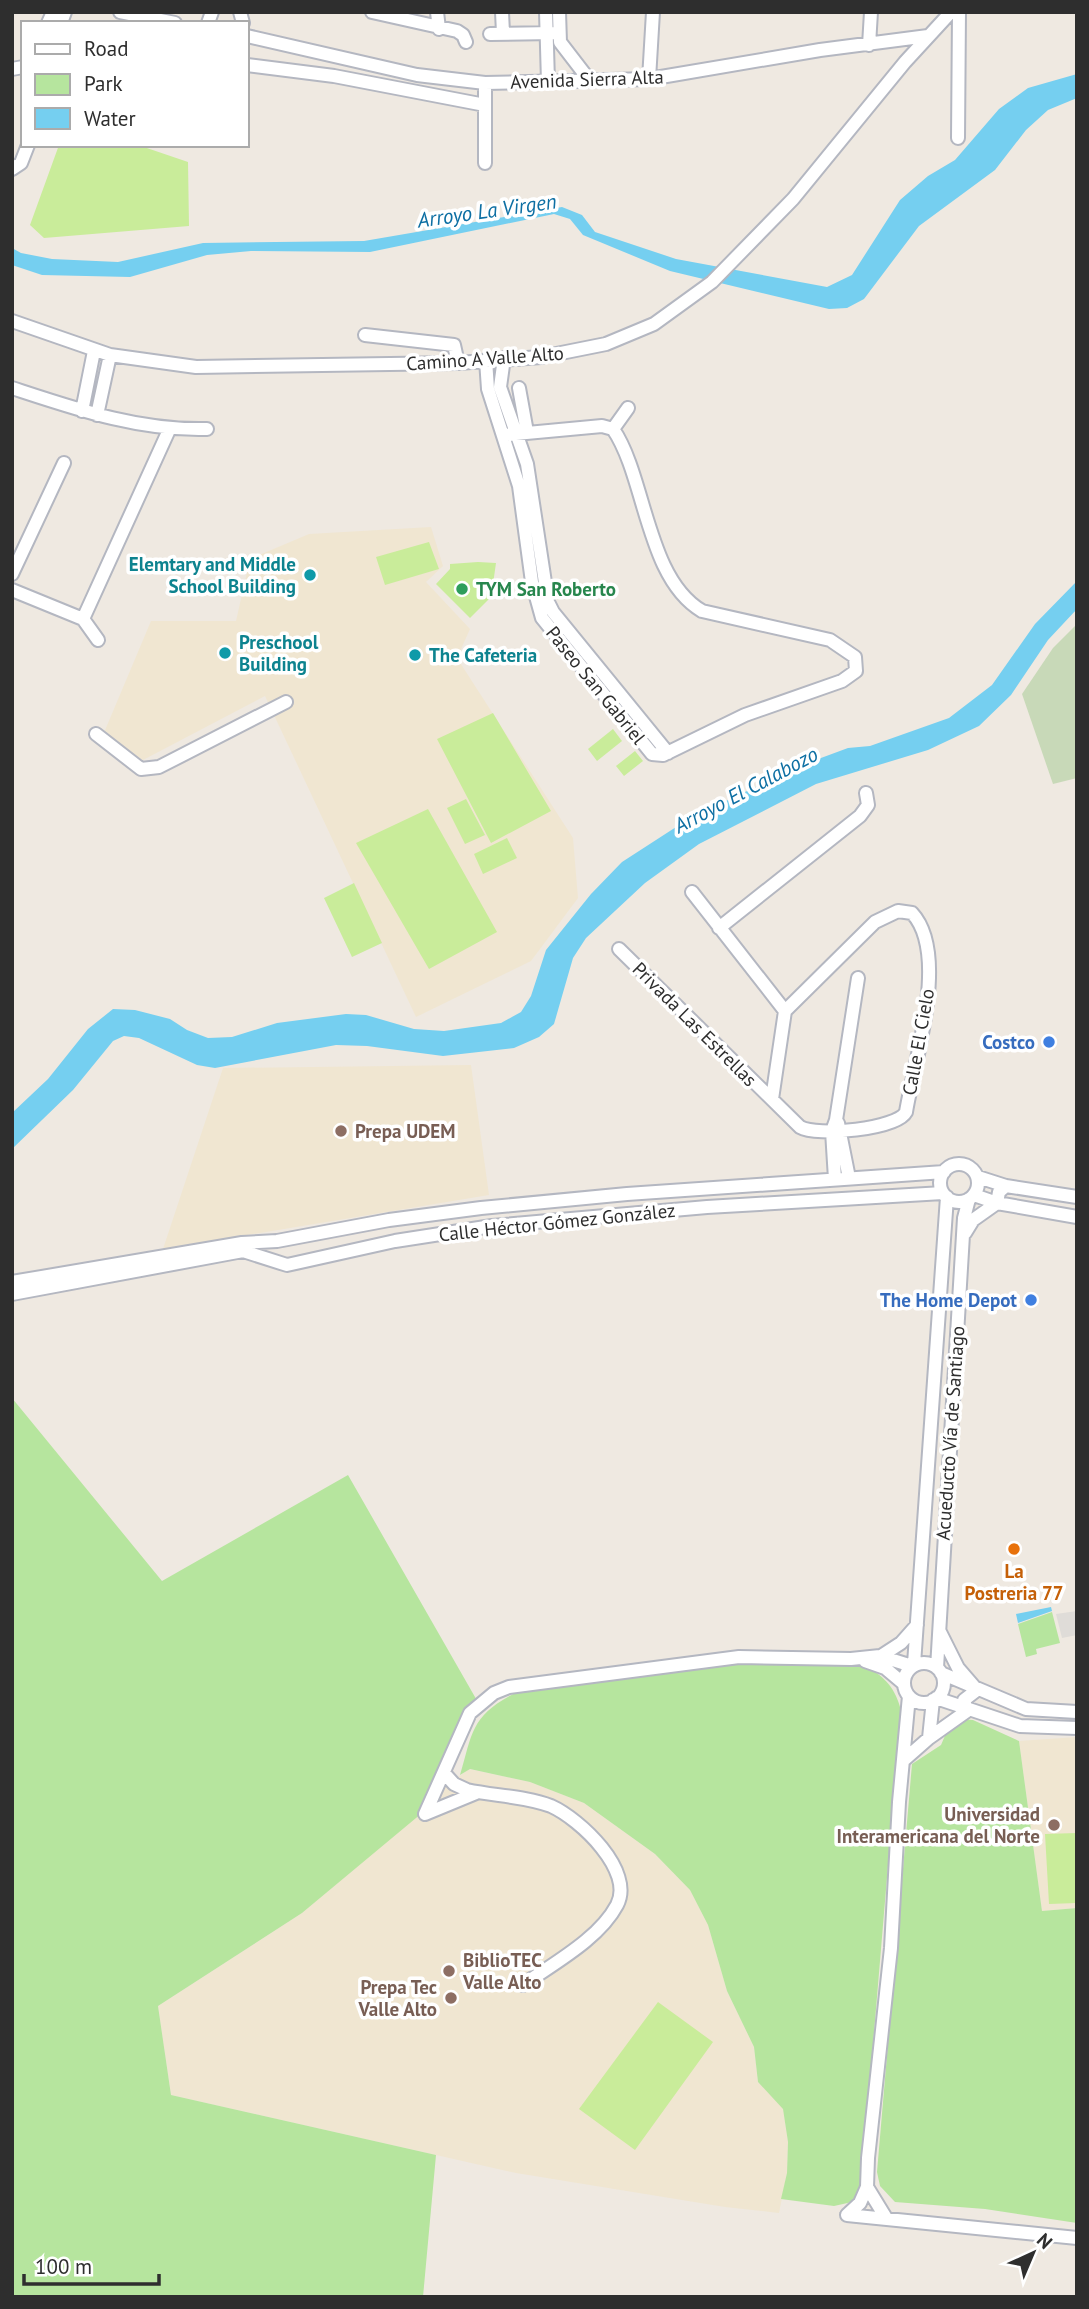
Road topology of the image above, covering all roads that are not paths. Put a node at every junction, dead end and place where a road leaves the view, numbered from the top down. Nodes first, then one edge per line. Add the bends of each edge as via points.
1 (120, 12) edge
2 (372, 12) edge
3 (437, 12) edge
4 (502, 12) edge
5 (546, 12) edge
6 (559, 12) edge
7 (653, 12) edge
8 (871, 12) edge
9 (951, 12) edge
10 (959, 12) edge
11 (165, 21) edge
12 (439, 29) junction
13 (552, 33) junction
14 (248, 36) edge
15 (928, 36) junction
16 (464, 38) dead end
17 (869, 45) junction
18 (248, 65) edge
19 (649, 79) junction
20 (590, 80) junction
21 (548, 82) junction
22 (485, 83) junction
23 (485, 105) junction
24 (958, 138) dead end
25 (27, 147) edge
26 (485, 163) dead end
27 (12, 169) edge
28 (12, 321) edge
29 (365, 335) dead end
30 (94, 351) junction
31 (110, 355) junction
32 (504, 358) junction
33 (486, 360) junction
34 (458, 363) junction
35 (12, 387) edge
36 (494, 388) junction
37 (519, 388) dead end
38 (628, 408) dead end
39 (82, 411) junction
40 (97, 415) junction
41 (207, 429) dead end
42 (613, 429) junction
43 (169, 430) junction
44 (516, 433) junction
45 (64, 463) dead end
46 (12, 574) edge
47 (12, 590) edge
48 (83, 619) junction
49 (98, 640) dead end
50 (286, 702) dead end
51 (96, 734) dead end
52 (866, 793) dead end
53 (692, 892) dead end
54 (719, 928) junction
55 (619, 949) dead end
56 (858, 978) dead end
57 (785, 1011) junction
58 (772, 1099) junction
59 (837, 1127) junction
60 (840, 1150) junction
61 (944, 1172) junction
62 (978, 1177) junction
63 (849, 1178) junction
64 (835, 1179) junction
65 (1006, 1186) junction
66 (705, 1190) junction
67 (945, 1195) junction
68 (972, 1197) junction
69 (1077, 1197) edge
70 (998, 1203) junction
71 (708, 1207) junction
72 (1077, 1217) edge
73 (963, 1237) junction
74 (277, 1241) junction
75 (243, 1247) junction
76 (297, 1262) junction
77 (12, 1282) edge
78 (12, 1294) edge
79 (918, 1624) junction
80 (938, 1625) junction
81 (880, 1656) junction
82 (851, 1659) junction
83 (913, 1665) junction
84 (939, 1670) junction
85 (907, 1690) junction
86 (977, 1690) junction
87 (935, 1699) junction
88 (967, 1711) junction
89 (1077, 1712) edge
90 (1077, 1728) edge
91 (929, 1738) junction
92 (904, 1760) junction
93 (444, 1773) junction
94 (478, 1792) junction
95 (523, 1985) dead end
96 (867, 2187) junction
97 (886, 2218) junction
98 (1077, 2238) edge

1 - 11 street
2 - 12 street
3 - 12 street
4 - 13 street via 496,34
5 - 13 street
6 - 13 street
7 - 19 street
8 - 17 street
9 - 15 street, Camino A Valle Alto
10 - 24 street
12 - 16 street
13 - 20 street
13 - 21 street
14 - 22 street, Avenida Sierra Alta via 417,75
15 - 17 street, Avenida Sierra Alta
15 - 32 street, Camino A Valle Alto via 812,178 712,282 654,324 629,336 559,355
17 - 19 street, Avenida Sierra Alta
18 - 23 street via 334,76
19 - 20 street, Avenida Sierra Alta
20 - 21 street, Avenida Sierra Alta
21 - 22 street, Avenida Sierra Alta
22 - 23 street
23 - 26 street
25 - 27 street via 21,163
28 - 30 street, Camino A Valle Alto
29 - 34 street via 454,345
30 - 31 street, Camino A Valle Alto
30 - 39 street
31 - 34 street, Camino A Valle Alto via 196,367
31 - 40 street
32 - 33 street, Camino A Valle Alto
32 - 36 street, Paseo San Gabriel
33 - 34 street, Camino A Valle Alto
33 - 36 street, Paseo San Gabriel
35 - 39 street
36 - 44 street, Paseo San Gabriel
37 - 44 street
38 - 42 street
39 - 40 street
40 - 43 street
41 - 43 street
42 - 44 street
42 - 44 street, Paseo San Gabriel via 678,591 702,611 830,640 848,650 857,663 850,678 745,715 668,753 547,615 529,520 527,464
43 - 48 street
45 - 46 street
47 - 48 street
48 - 49 street
50 - 51 street via 149,769 141,769
52 - 54 street via 868,805 860,816
53 - 54 street
54 - 57 street
55 - 58 street, Privada Las Estrellas
56 - 59 street
57 - 58 street
57 - 59 street, Calle El Cielo via 875,922 906,910 923,925 927,1004 906,1112 890,1124
58 - 59 street, Calle El Cielo via 805,1130
59 - 60 street
60 - 63 street
60 - 64 street
61 - 62 street via 964,1164
61 - 63 street, Calle Héctor Gómez González
61 - 67 street
62 - 65 street
62 - 68 street
63 - 64 street, Calle Héctor Gómez González
64 - 66 street, Calle Héctor Gómez González
65 - 69 street
65 - 70 street via 999,1192
66 - 71 street
66 - 74 street, Calle Héctor Gómez González via 481,1208
67 - 68 street via 957,1202
67 - 71 street, Calle Héctor Gómez González
67 - 79 street, Acueducto Vía de Santiago
68 - 70 street
68 - 73 street, Acueducto Vía de Santiago
70 - 72 street
70 - 73 street via 974,1220
71 - 76 street, Calle Héctor Gómez González via 492,1226
73 - 80 street, Acueducto Vía de Santiago
74 - 75 street, Calle Héctor Gómez González
74 - 76 street via 281,1258
75 - 76 street, Calle Héctor Gómez González via 282,1265
75 - 77 street, Calle Héctor Gómez González
75 - 78 street, Calle Héctor Gómez González
79 - 81 street via 901,1643
79 - 83 street, Acueducto Vía de Santiago
80 - 84 street, Acueducto Vía de Santiago
80 - 86 street via 958,1668
81 - 82 street
81 - 83 street
82 - 85 street via 885,1668
82 - 93 street via 728,1658 509,1686 470,1713
83 - 84 street via 925,1663
83 - 85 street
84 - 86 street
84 - 87 street via 944,1684
85 - 87 street via 920,1702
85 - 92 street
86 - 88 street via 964,1700
86 - 89 street via 1026,1709
87 - 88 street
87 - 91 street
88 - 90 street via 1030,1727
88 - 91 street
91 - 92 street
92 - 96 street
93 - 94 street via 454,1784
93 - 94 street via 425,1814
94 - 95 street via 552,1807 571,1818 600,1846 618,1874 621,1894 603,1924
96 - 97 street
96 - 97 street via 848,2215
97 - 98 street

